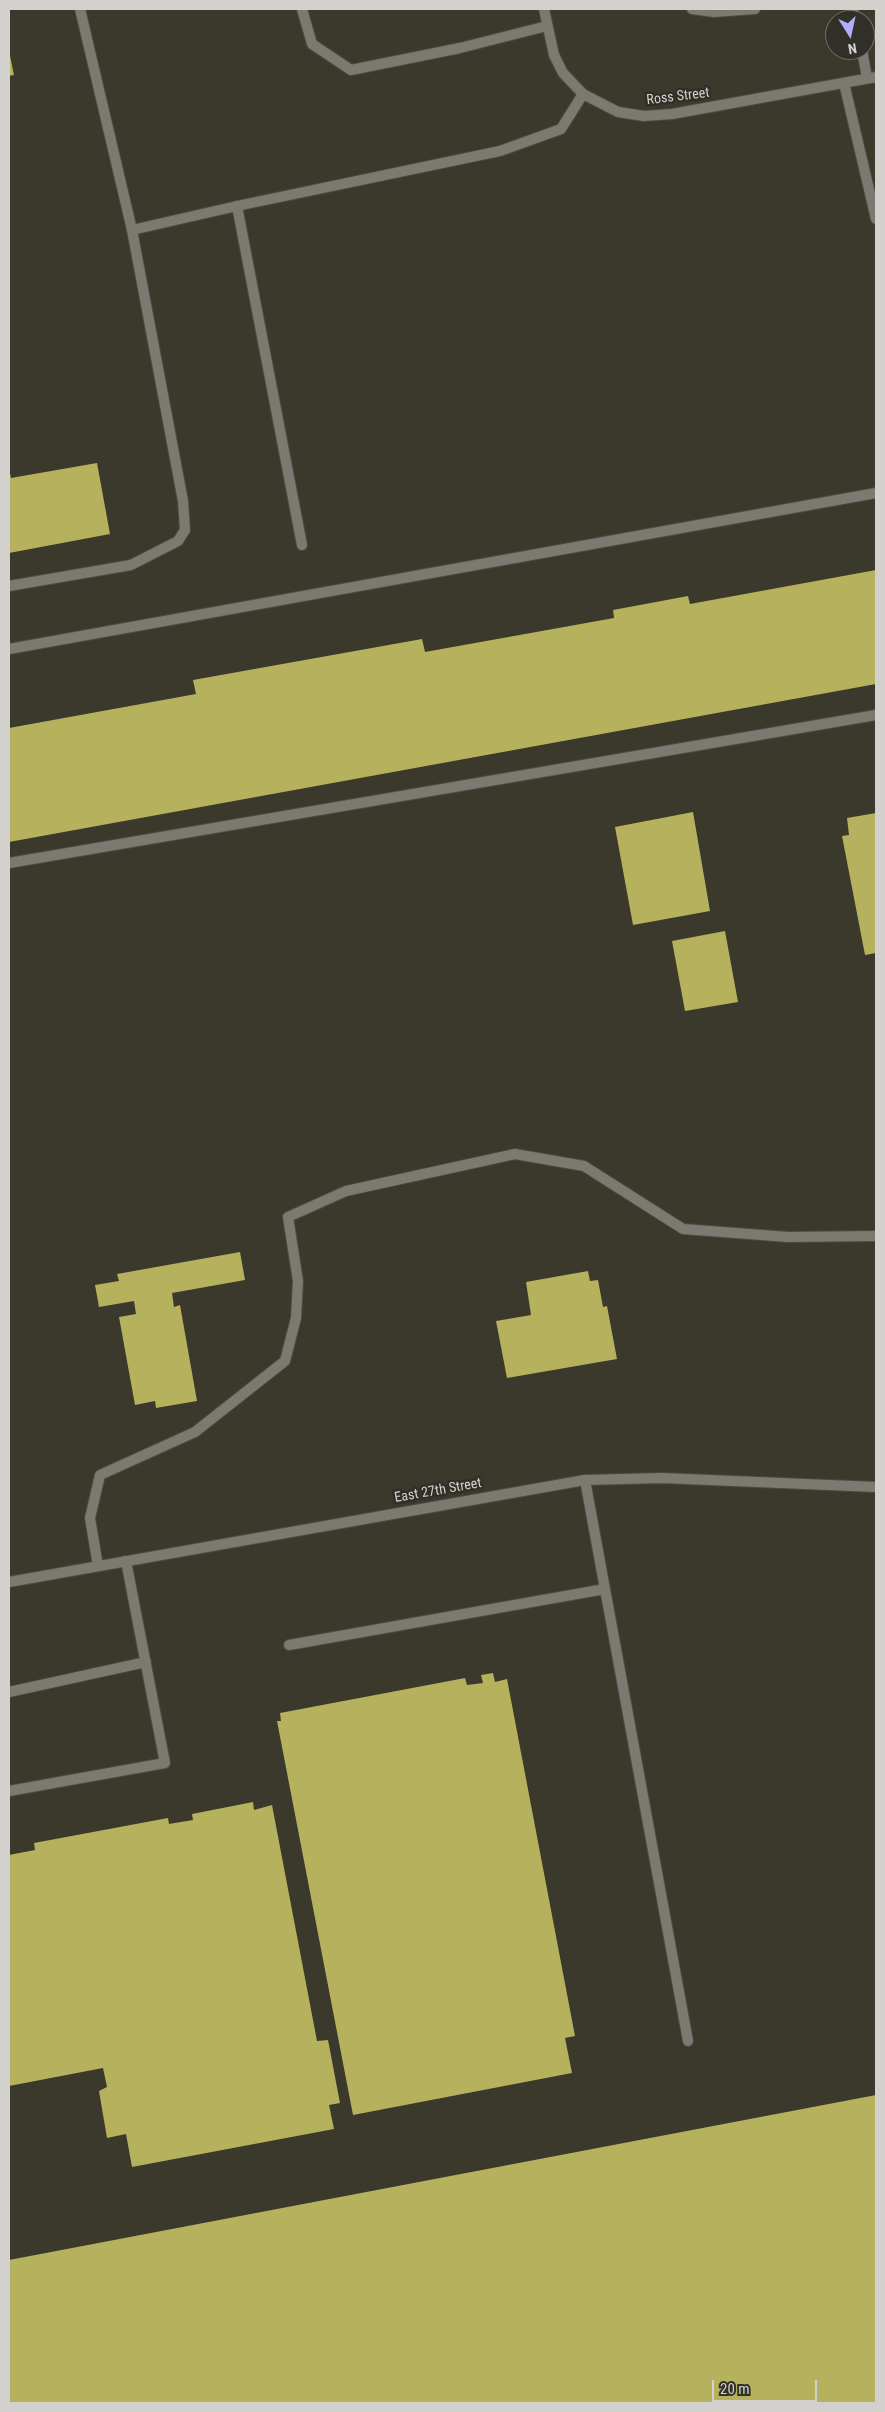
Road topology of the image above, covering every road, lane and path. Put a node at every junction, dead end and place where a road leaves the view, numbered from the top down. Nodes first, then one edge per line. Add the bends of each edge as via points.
1 (80, 9) edge
2 (302, 9) edge
3 (544, 9) edge
4 (692, 9) edge
5 (755, 9) edge
6 (547, 26) junction
7 (866, 60) edge
8 (872, 77) edge
9 (844, 83) junction
10 (583, 94) junction
11 (237, 206) junction
12 (876, 220) edge
13 (132, 230) junction
14 (876, 493) edge
15 (302, 545) dead end
16 (9, 586) edge
17 (9, 649) edge
18 (876, 715) edge
19 (9, 863) edge
20 (876, 1236) edge
21 (585, 1480) junction
22 (876, 1487) edge
23 (126, 1561) junction
24 (98, 1566) junction
25 (9, 1582) edge
26 (605, 1589) junction
27 (289, 1645) dead end
28 (146, 1662) junction
29 (9, 1692) edge
30 (9, 1791) edge
31 (688, 2041) dead end

1 - 13 street
2 - 6 street via 312,44 351,70
3 - 6 street, Ross Street
4 - 5 street via 714,12
6 - 10 street, Ross Street via 558,64
7 - 8 street
8 - 9 street, Ross Street
9 - 10 street, Ross Street via 659,116 618,112
9 - 12 street
10 - 11 street via 561,129 500,151
11 - 13 street
11 - 15 street
13 - 16 street via 183,501 185,530 178,540 131,565
14 - 17 street
18 - 19 street
20 - 24 street via 788,1237 683,1229 584,1166 515,1154 346,1191 288,1217 298,1281 296,1318 285,1361 195,1432 100,1475 90,1518
21 - 22 street, East 27th Street via 662,1478
21 - 23 street, East 27th Street
21 - 26 street
23 - 24 street, East 27th Street
23 - 28 street
24 - 25 street, East 27th Street
26 - 27 street
26 - 31 street
28 - 29 street
28 - 30 street via 165,1763

